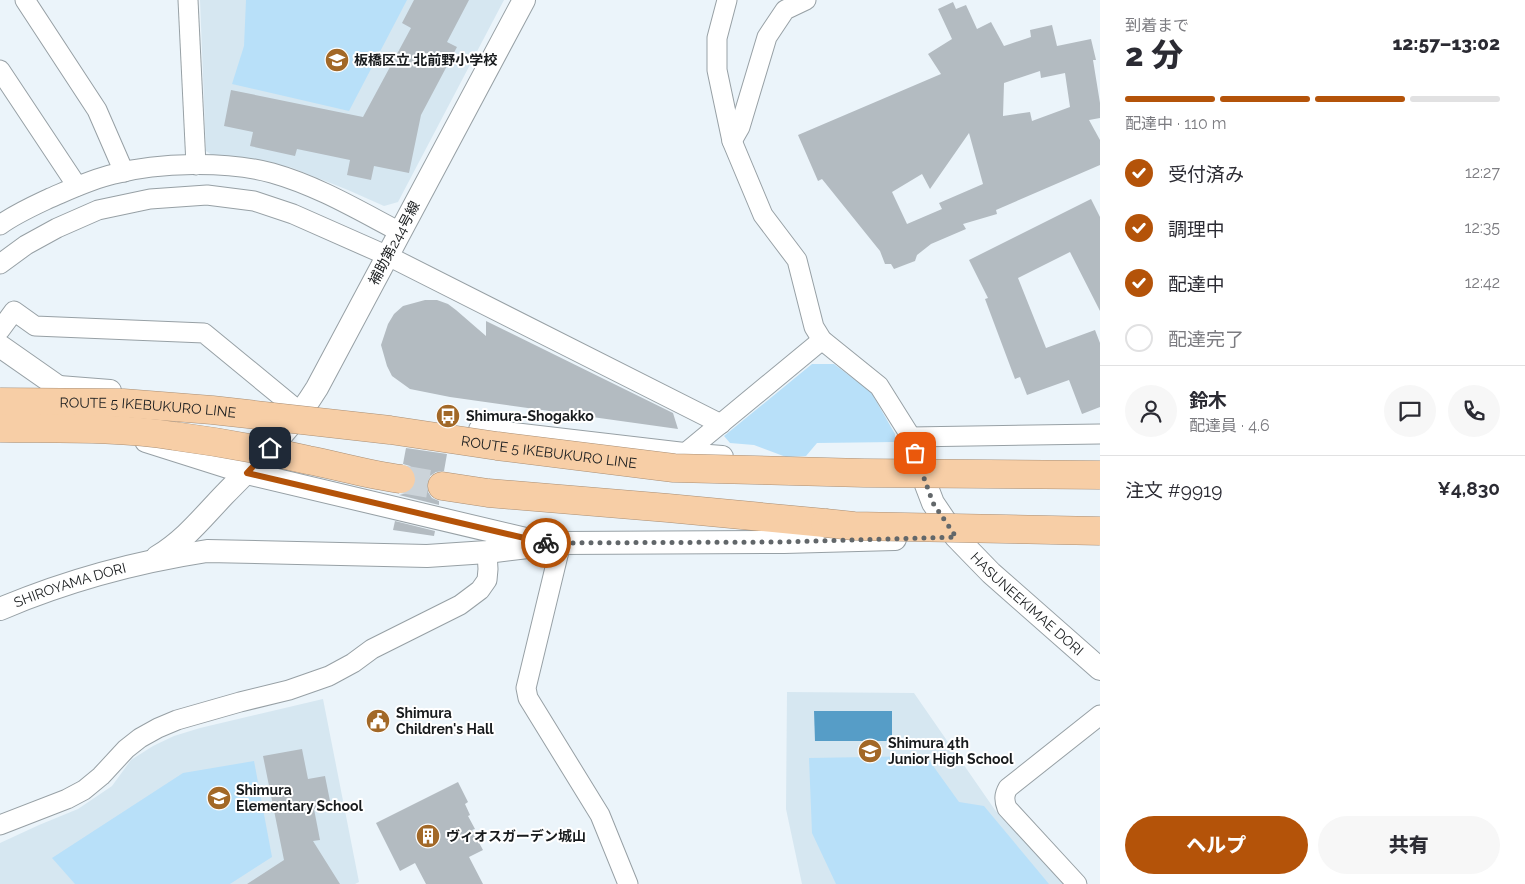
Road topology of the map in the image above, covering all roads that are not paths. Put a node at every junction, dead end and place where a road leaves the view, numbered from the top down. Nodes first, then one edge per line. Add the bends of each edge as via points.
1 (24, 0) edge
2 (188, 0) edge
3 (524, 0) edge
4 (727, 0) edge
5 (806, 0) edge
6 (0, 70) edge
7 (732, 141) junction
8 (196, 165) junction
9 (124, 172) junction
10 (77, 186) junction
11 (0, 226) edge
12 (400, 232) junction
13 (388, 256) junction
14 (0, 264) edge
15 (0, 330) edge
16 (822, 340) junction
17 (0, 346) edge
18 (59, 387) junction
19 (0, 402) edge
20 (299, 408) junction
21 (721, 424) junction
22 (0, 428) edge
23 (123, 433) junction
24 (1100, 434) edge
25 (910, 437) junction
26 (0, 438) edge
27 (684, 454) junction
28 (727, 469) junction
29 (920, 469) junction
30 (247, 473) junction
31 (1100, 474) edge
32 (401, 479) tunnel mouth
33 (442, 486) tunnel mouth
34 (1100, 493) edge
35 (1100, 516) edge
36 (854, 526) junction
37 (1100, 531) edge
38 (956, 537) junction
39 (1100, 542) edge
40 (555, 544) junction
41 (487, 552) junction
42 (140, 564) junction
43 (0, 609) edge
44 (1100, 669) edge
45 (1100, 716) edge
46 (0, 825) edge
47 (628, 884) edge
48 (1077, 884) edge

1 - 9 street via 97,110
2 - 8 street
3 - 12 street, 補助第244号線
4 - 7 street via 717,38 717,70
5 - 7 street via 785,10 767,37 740,127
6 - 10 street
7 - 16 street via 763,215 797,260 814,327
8 - 9 street
8 - 12 street via 242,167 298,181
9 - 10 street
10 - 11 street
12 - 13 street, 補助第244号線
13 - 14 street via 293,214 254,201 207,195 150,199 98,210 26,244
13 - 20 street, 補助第244号線
13 - 21 street
15 - 20 street via 14,311 35,326 204,333
16 - 21 street
16 - 25 street via 879,386
17 - 18 street
18 - 20 street
18 - 23 street
19 - 28 highway, ROUTE 5 IKEBUKURO LINE, bridge via 123,403 212,410 674,468
20 - 27 street
20 - 30 street, 補助第244号線
21 - 27 street
22 - 32 highway, ROUTE 5 IKEBUKURO LINE, bridge via 118,430 172,435
23 - 26 street
23 - 30 street
24 - 25 street
25 - 29 street
27 - 29 street
28 - 31 highway, ROUTE 5 IKEBUKURO LINE, bridge
28 - 34 highway, bridge via 813,483 895,490
29 - 31 street
29 - 38 street, HASUNEEKIMAE DORI via 933,503
30 - 40 street
30 - 42 street, 補助第244号線 via 180,542
33 - 36 highway, bridge via 488,493
35 - 36 highway, bridge via 984,517
36 - 37 highway, bridge
38 - 39 street
38 - 40 street
38 - 44 street, HASUNEEKIMAE DORI via 991,573
40 - 41 street
40 - 47 street via 526,688 528,698 600,815
41 - 42 street via 427,556 207,551
41 - 46 street via 487,580 480,590 460,605 372,649 329,676 158,728 126,749 84,790
42 - 43 street, SHIROYAMA DORI via 88,578
45 - 48 street via 1008,788 1004,801

